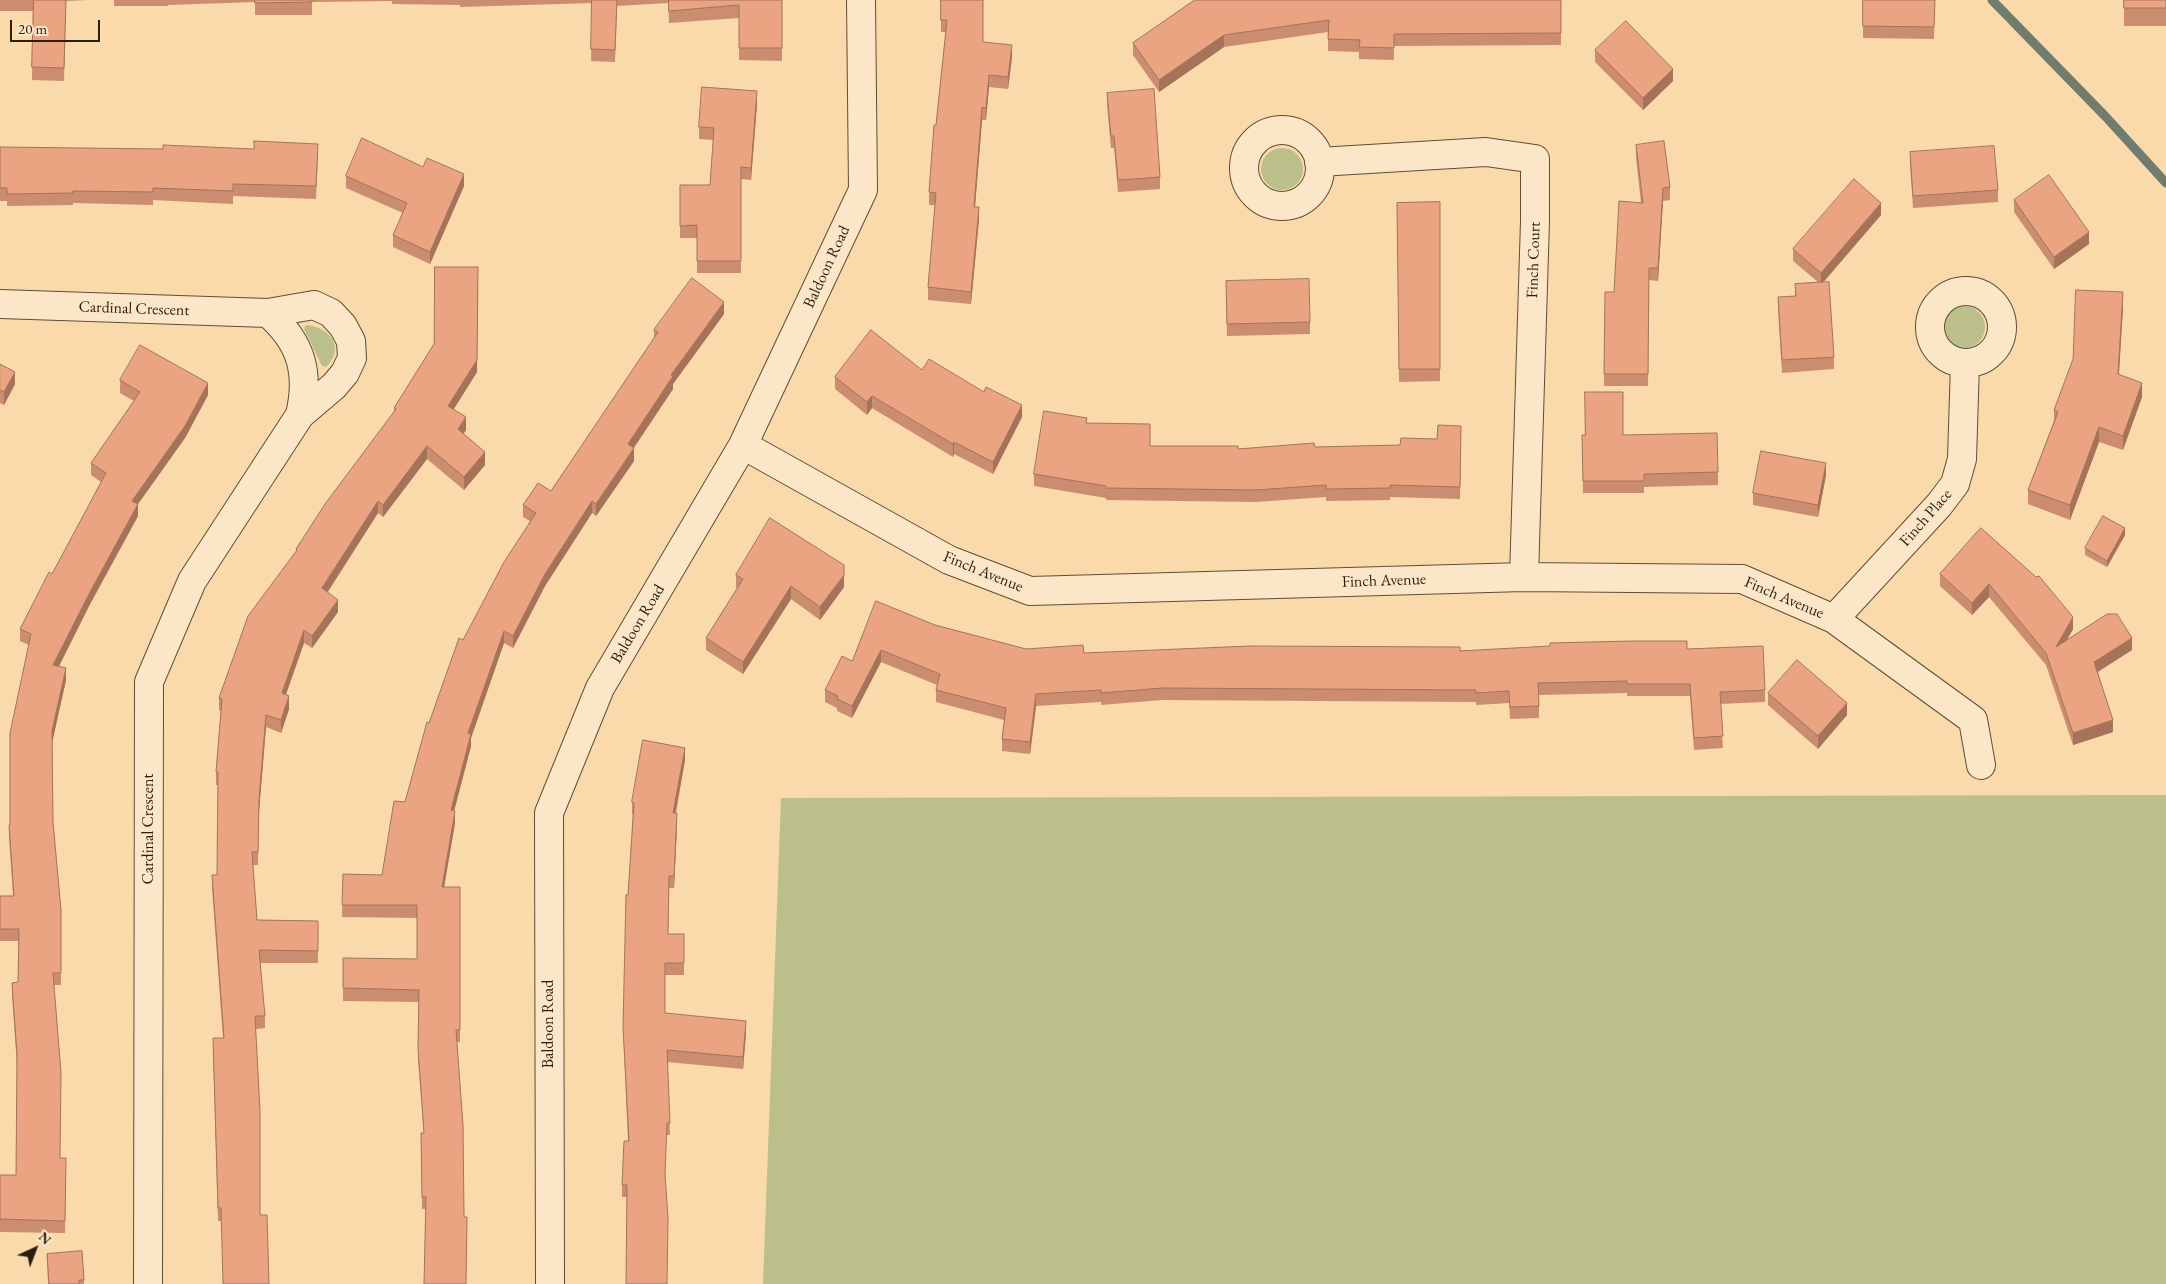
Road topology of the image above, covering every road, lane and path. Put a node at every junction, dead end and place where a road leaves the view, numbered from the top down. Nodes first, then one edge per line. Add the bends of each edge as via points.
1 (861, 0) edge
2 (1319, 162) dead end
3 (0, 304) edge
4 (268, 314) junction
5 (1965, 363) dead end
6 (300, 414) junction
7 (743, 446) junction
8 (1524, 576) junction
9 (1834, 619) junction
10 (1981, 765) dead end
11 (148, 1284) edge
12 (550, 1284) edge

1 - 7 street, Baldoon Road via 863,190
2 - 8 street, Finch Court via 1486,152 1534,159
3 - 4 street, Cardinal Crescent
4 - 6 street, Cardinal Crescent via 290,336 298,354 305,377
4 - 6 street, Cardinal Crescent via 314,305 330,313 343,326 351,341 352,358 345,373
5 - 9 street, Finch Place via 1962,459 1955,484
6 - 11 street, Cardinal Crescent via 192,581 149,682
7 - 8 street, Finch Avenue via 949,560 1030,591
7 - 12 street, Baldoon Road via 600,688 549,813
8 - 9 street, Finch Avenue via 1742,578
9 - 10 street, Finch Avenue via 1973,720

